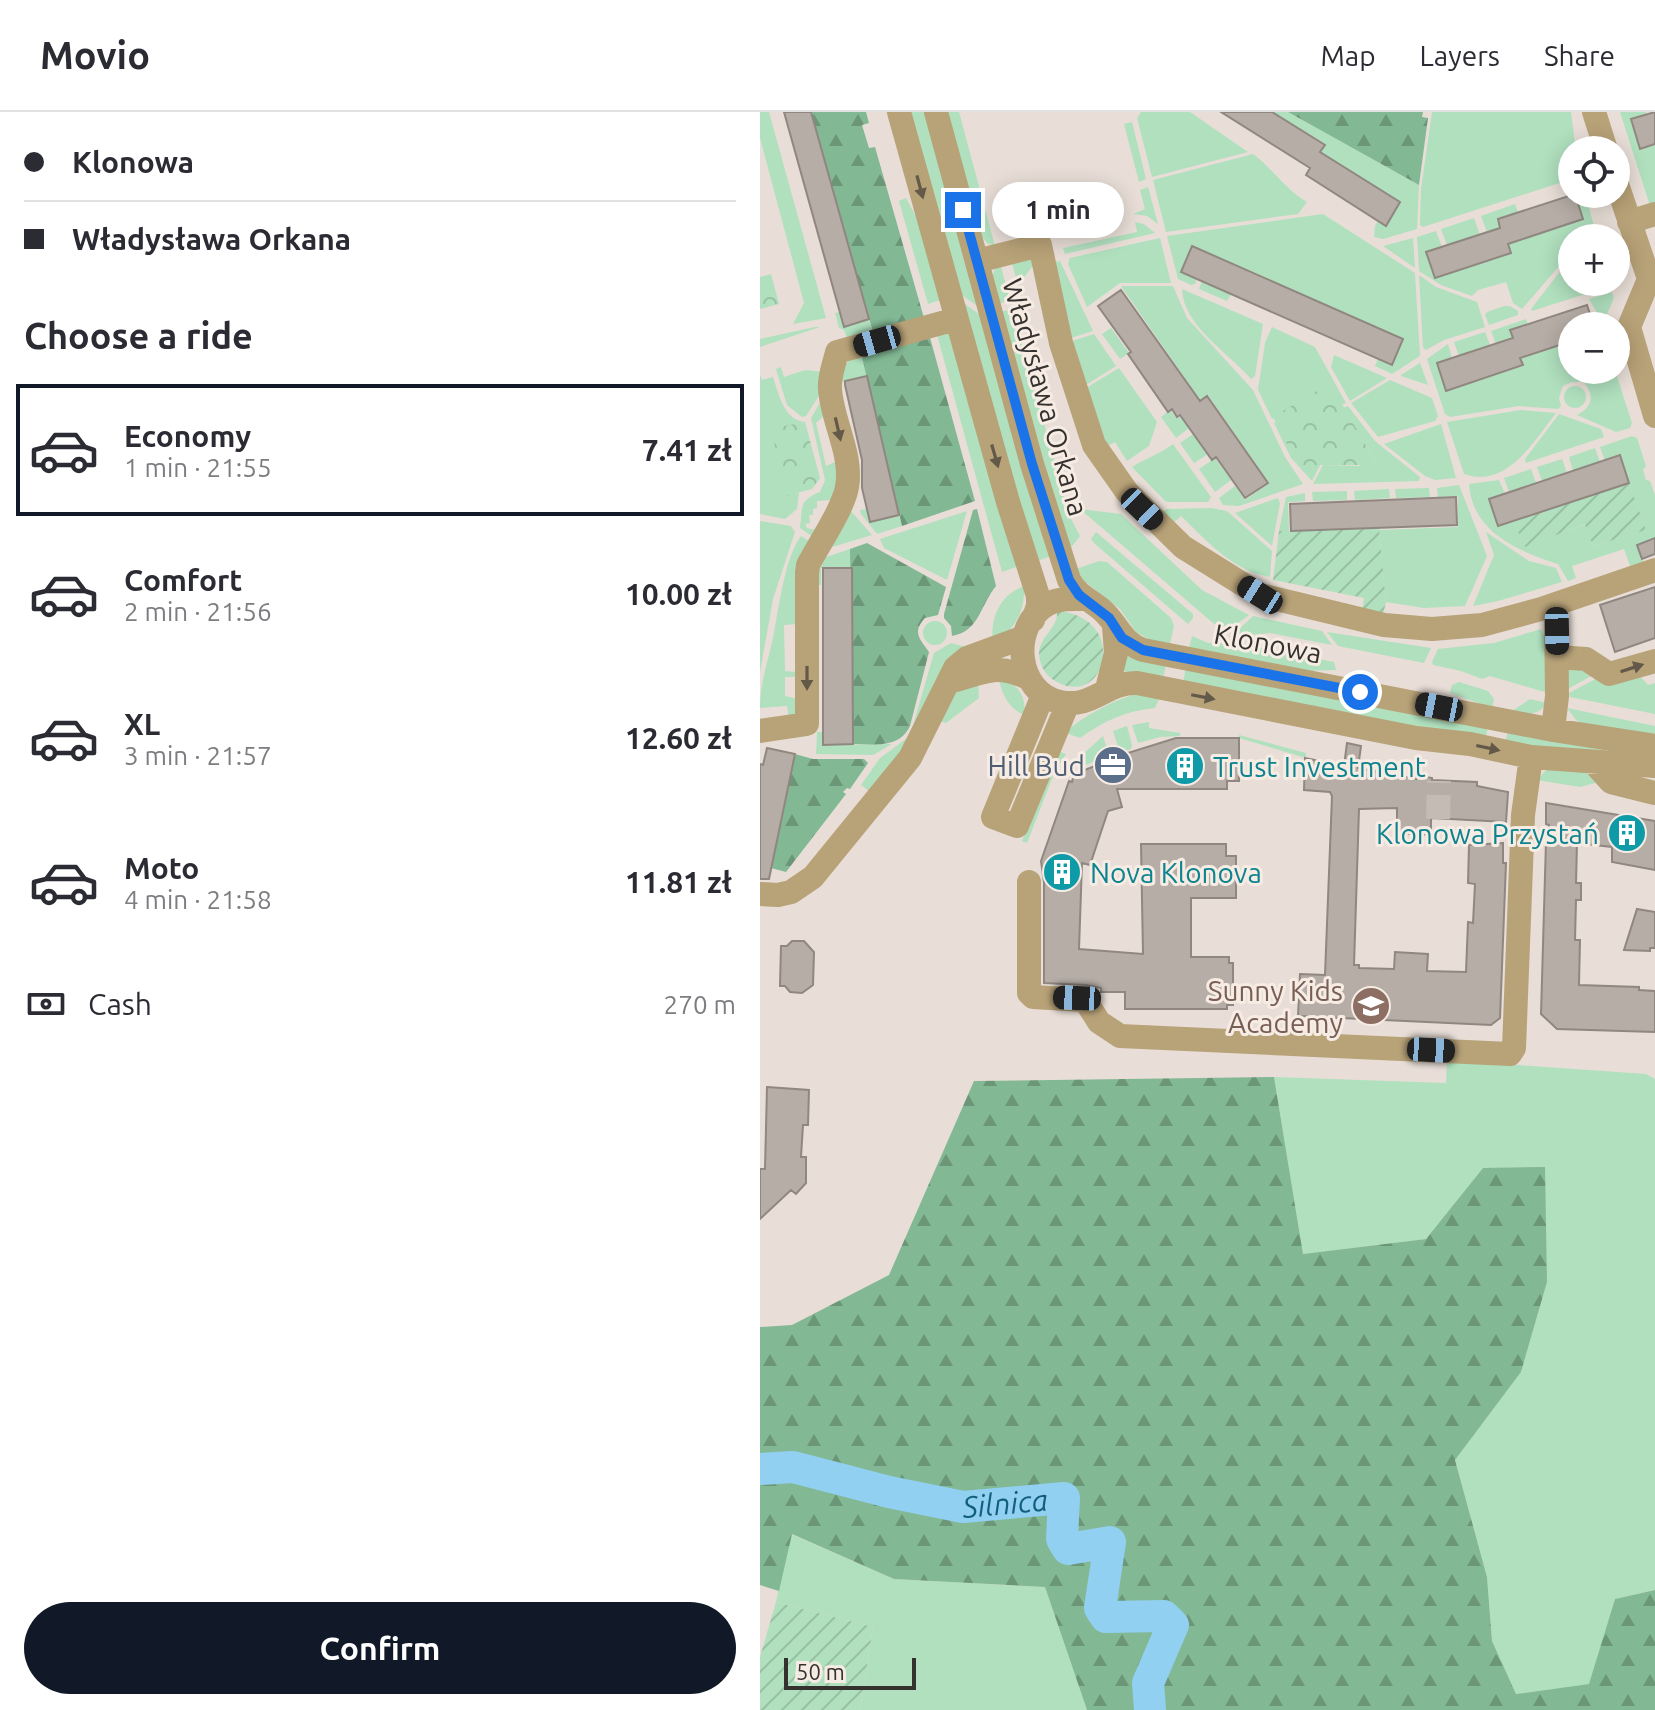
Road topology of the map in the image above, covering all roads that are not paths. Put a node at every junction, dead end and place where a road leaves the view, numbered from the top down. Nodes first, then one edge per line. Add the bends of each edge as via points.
1 (899, 112) edge
2 (936, 112) edge
3 (1594, 112) edge
4 (1602, 136) edge
5 (1625, 208) edge
6 (1655, 214) edge
7 (1629, 222) junction
8 (977, 261) junction
9 (956, 319) junction
10 (1643, 336) edge
11 (1655, 416) edge
12 (1644, 574) edge
13 (1085, 599) junction
14 (1556, 604) junction
15 (1114, 626) junction
16 (1029, 628) junction
17 (1557, 657) junction
18 (1655, 661) edge
19 (948, 682) junction
20 (1035, 686) junction
21 (1107, 689) junction
22 (1068, 703) junction
23 (1553, 730) junction
24 (760, 731) edge
25 (1655, 746) edge
26 (1531, 757) junction
27 (1594, 763) junction
28 (1655, 766) edge
29 (1655, 793) edge
30 (1029, 882) dead end
31 (760, 894) edge

1 -> 9 street
2 - 8 street, Władysława Orkana
3 - 4 street
5 - 7 street
6 - 7 street
7 - 10 street via 1649,279 1629,327
8 - 13 street, Władysława Orkana via 1049,520 1069,580
8 - 14 street via 1040,245 1061,343 1094,445 1127,492 1183,547 1260,595 1384,625 1432,629 1482,625
9 -> 16 street via 1038,596
9 -> 24 street via 837,352 830,393 848,484 808,565 807,724
10 - 11 street
12 - 14 street
13 - 15 street
13 - 16 street via 1051,602
14 - 17 street
15 - 21 street via 1116,653
15 - 23 street, Klonowa via 1122,638 1143,650
16 - 19 street via 967,658
16 - 20 street via 1022,662
17 -> 18 street via 1586,659 1609,674
17 - 23 street
19 - 20 street via 1010,669
19 - 31 street via 910,758 813,877 784,894
20 - 22 street
20 - 22 street via 993,817 1017,826
21 - 22 street via 1090,701
21 -> 26 street via 1137,683
23 - 25 street, Klonowa
26 - 27 street
26 - 30 street via 1510,1054 1120,1036 1099,1022 1085,1000 1029,993
27 - 28 street
27 - 29 street via 1611,782

